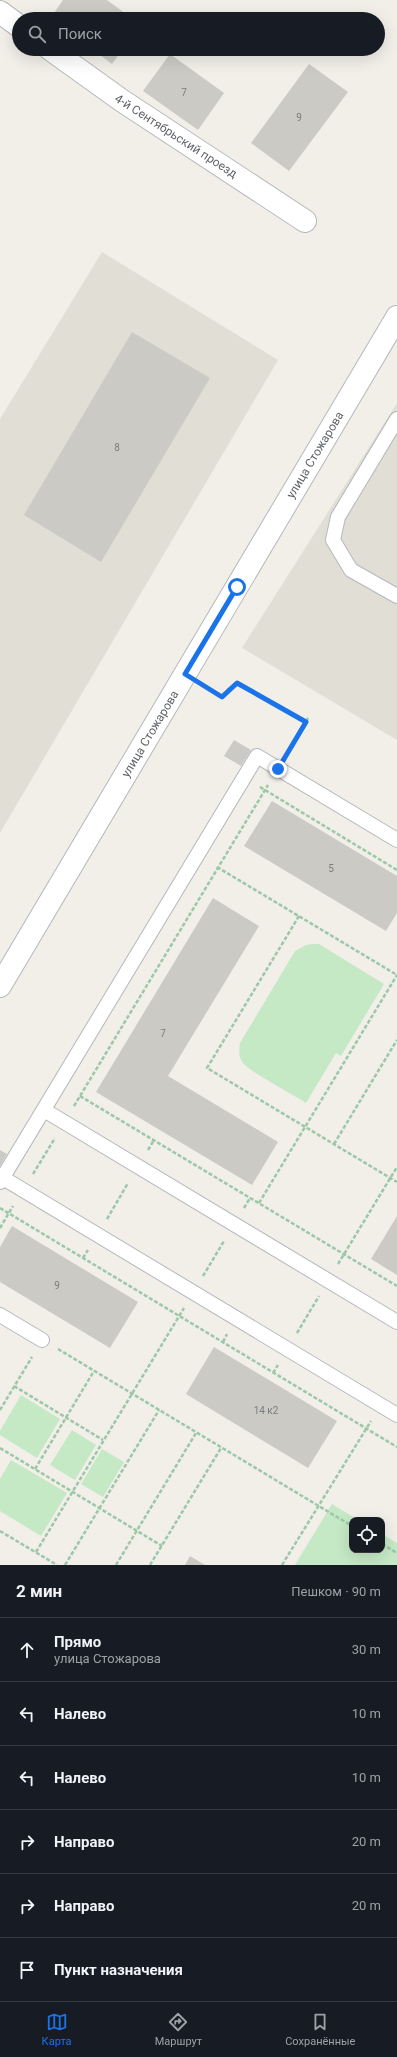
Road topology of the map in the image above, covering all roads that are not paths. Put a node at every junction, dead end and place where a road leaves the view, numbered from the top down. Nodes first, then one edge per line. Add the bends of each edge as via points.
1 (0, 12) edge
2 (12, 21) edge
3 (60, 56) edge
4 (304, 221) dead end
5 (397, 316) edge
6 (397, 419) edge
7 (397, 596) edge
8 (397, 840) edge
9 (0, 986) edge
10 (44, 1110) junction
11 (1, 1180) edge
12 (0, 1315) edge
13 (397, 1322) edge
14 (42, 1340) road end
15 (397, 1415) edge

1 - 2 street
3 - 4 street, 4-й Сентябрьский проезд via 120,100
5 - 9 street, улица Стожарова
6 - 7 lane via 338,517 332,540 351,570
8 - 10 lane via 257,756
10 - 11 lane
10 - 13 lane
11 - 15 lane via 23,1190
12 - 14 lane

